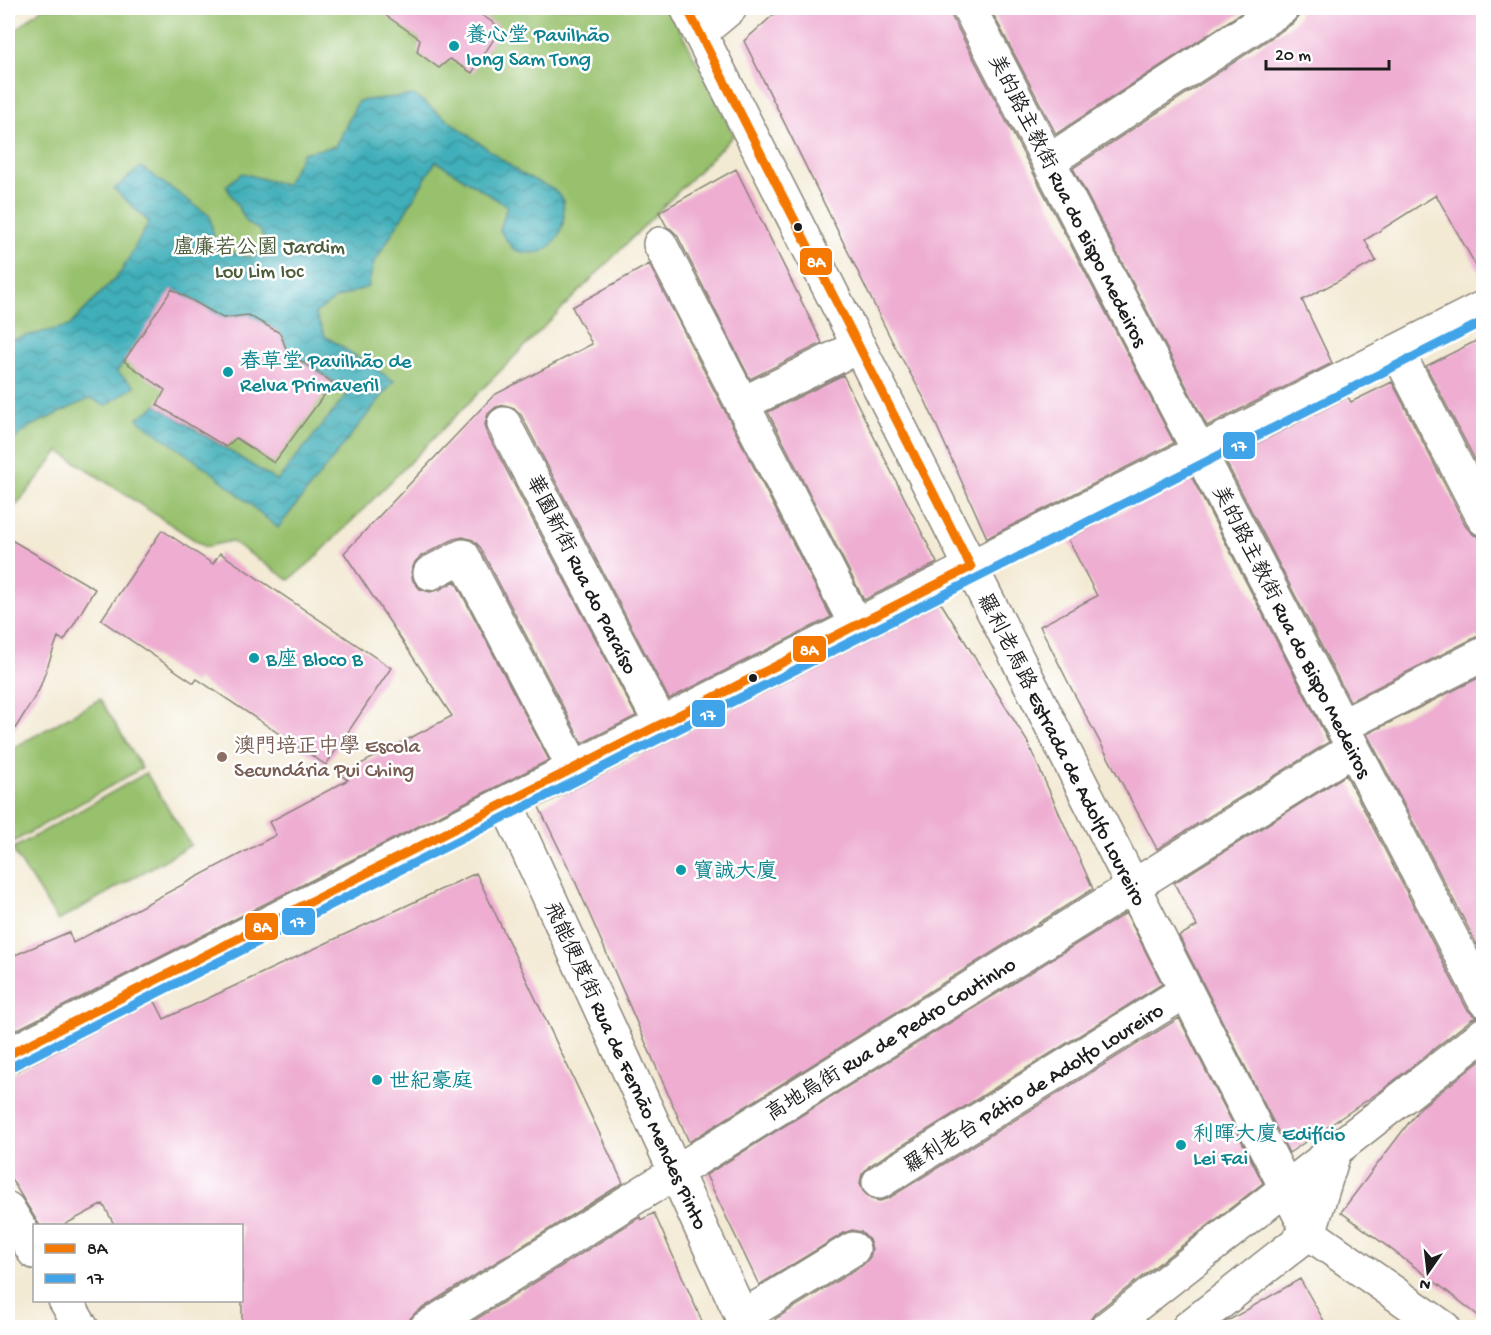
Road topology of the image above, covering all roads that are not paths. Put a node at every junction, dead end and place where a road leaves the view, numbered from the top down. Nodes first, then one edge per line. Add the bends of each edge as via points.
1 (730, 8) edge
2 (969, 8) edge
3 (1282, 8) edge
4 (694, 20) edge
5 (1049, 161) junction
6 (660, 244) dead end
7 (1484, 307) edge
8 (859, 346) junction
9 (1397, 351) junction
10 (742, 404) junction
11 (504, 424) dead end
12 (1199, 451) junction
13 (1484, 519) edge
14 (971, 567) junction
15 (430, 573) dead end
16 (856, 625) junction
17 (1484, 654) edge
18 (661, 724) junction
19 (1347, 737) junction
20 (574, 768) junction
21 (506, 802) junction
22 (1133, 886) junction
23 (1186, 991) junction
24 (1484, 1000) edge
25 (1484, 1034) edge
26 (8, 1055) edge
27 (1335, 1150) junction
28 (675, 1172) junction
29 (879, 1182) dead end
30 (1286, 1188) junction
31 (8, 1209) edge
32 (1309, 1233) junction
33 (853, 1249) dead end
34 (33, 1250) edge
35 (66, 1302) edge
36 (744, 1322) edge
37 (1432, 1324) edge
38 (82, 1328) edge
39 (426, 1328) edge
40 (1107, 1328) edge
41 (1188, 1328) edge

1 - 4 street
2 - 5 street, 美的路主教街 Rua do Bispo Medeiros
3 - 5 street
4 - 8 street, 羅利老馬路 Estrada de Adolfo Loureiro
5 - 12 street, 美的路主教街 Rua do Bispo Medeiros
6 - 10 street
7 - 9 street
8 - 10 street
8 - 14 street, 羅利老馬路 Estrada de Adolfo Loureiro
9 - 12 street
9 - 13 street
10 - 16 street
11 - 18 street, 華園新街 Rua do Paraíso
12 - 14 street
12 - 19 street, 美的路主教街 Rua do Bispo Medeiros
14 - 16 street
14 - 22 street, 羅利老馬路 Estrada de Adolfo Loureiro
15 - 20 street via 463,556
16 - 18 street
17 - 19 street, 高地烏街 Rua de Pedro Coutinho
18 - 20 street
19 - 22 street, 高地烏街 Rua de Pedro Coutinho
19 - 24 street, 美的路主教街 Rua do Bispo Medeiros
20 - 21 street
21 - 26 street
21 - 28 street, 飛能便度街 Rua de Fernão Mendes Pinto
22 - 23 street, 羅利老馬路 Estrada de Adolfo Loureiro
22 - 28 street, 高地烏街 Rua de Pedro Coutinho
23 - 29 street, 羅利老台 Pátio de Adolfo Loureiro
23 - 30 street, 羅利老馬路 Estrada de Adolfo Loureiro
25 - 27 street
27 - 30 street
27 - 32 street
28 - 36 street, 飛能便度街 Rua de Fernão Mendes Pinto
28 - 39 street, 高地烏街 Rua de Pedro Coutinho
30 - 32 street, 羅利老馬路 Estrada de Adolfo Loureiro
30 - 40 street
31 - 34 street
32 - 37 street
32 - 41 street
33 - 36 street
35 - 38 street

